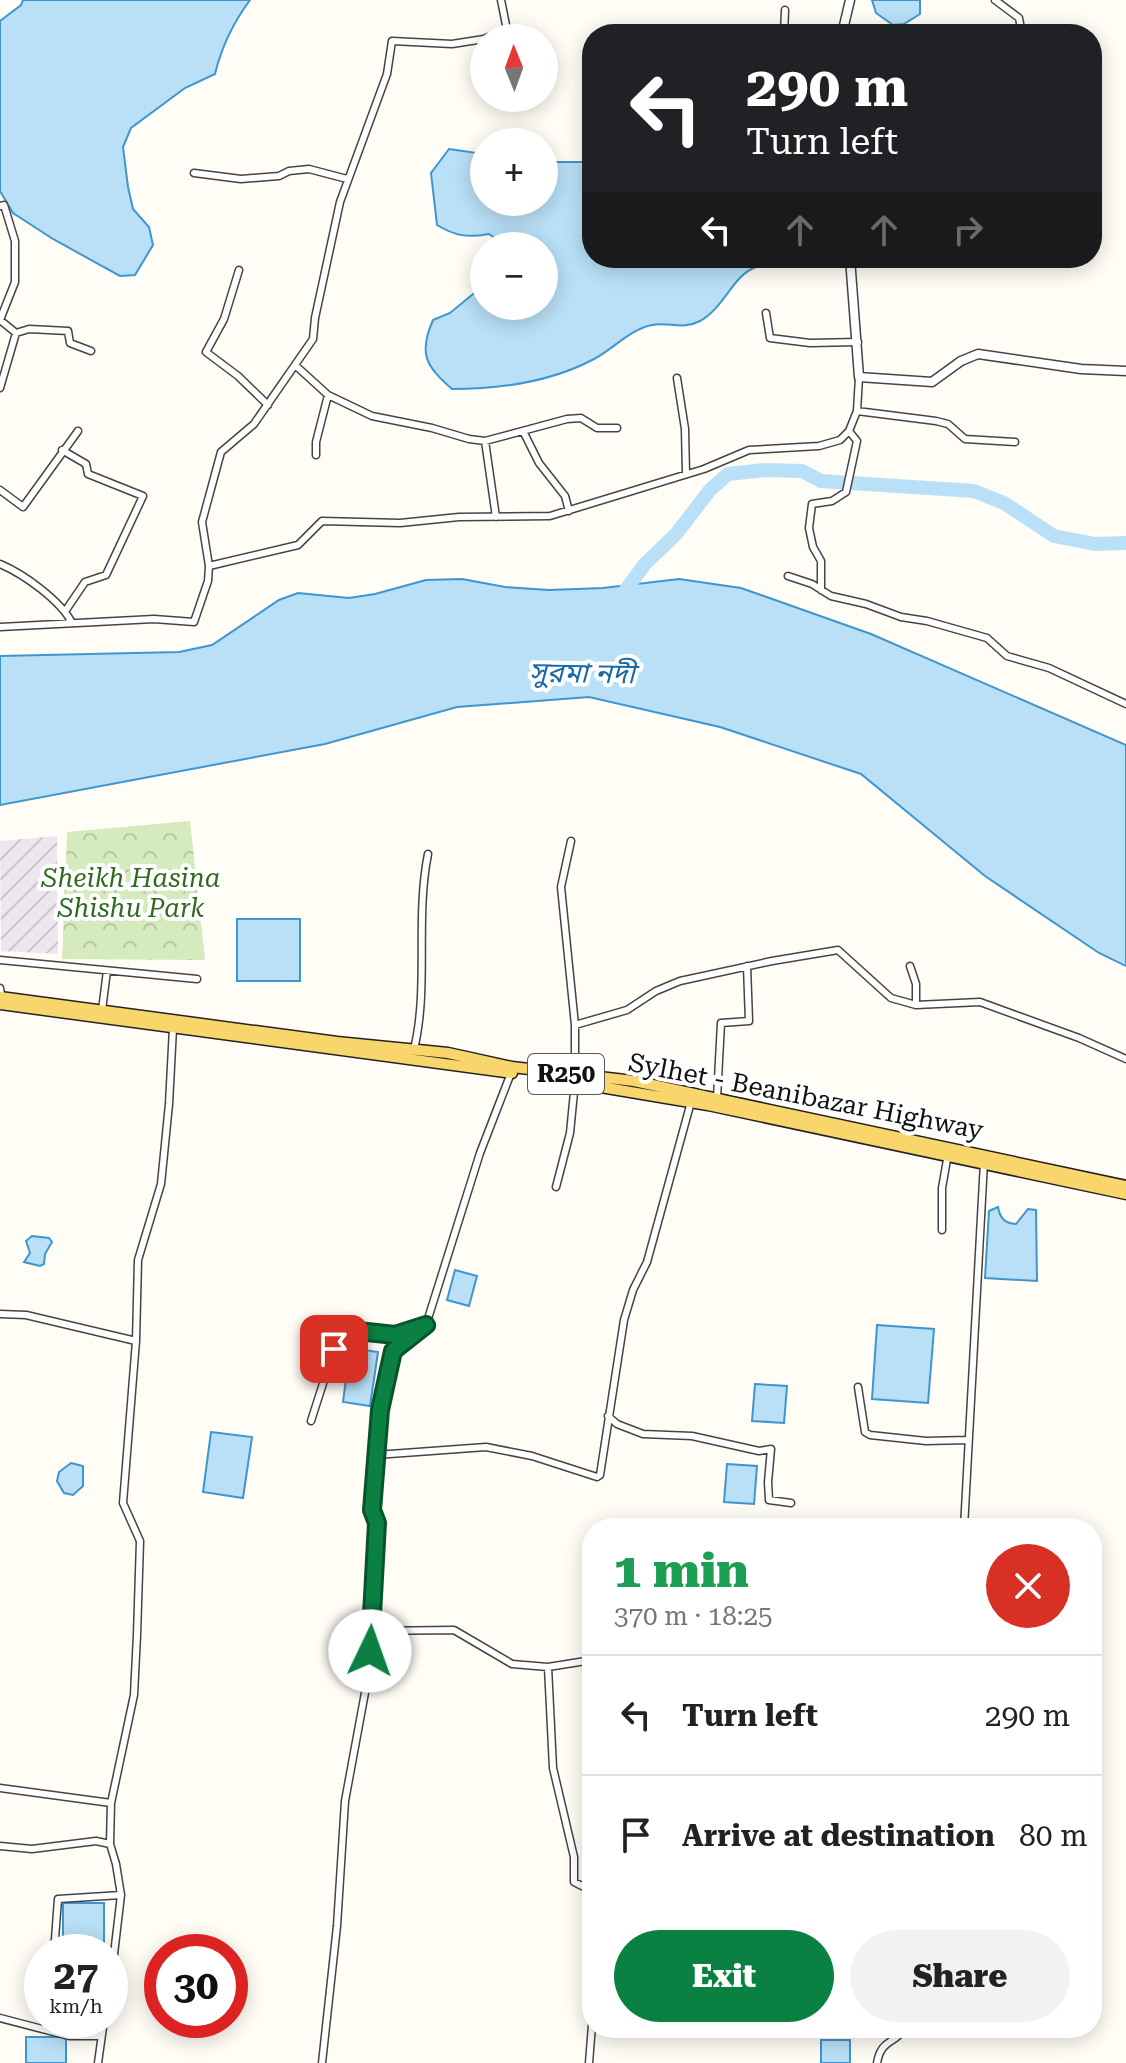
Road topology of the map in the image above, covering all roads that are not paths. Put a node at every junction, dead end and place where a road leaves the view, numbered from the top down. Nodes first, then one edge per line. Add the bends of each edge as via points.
1 (501, 0) edge
2 (850, 0) edge
3 (995, 0) edge
4 (785, 10) dead end
5 (506, 24) edge
6 (784, 24) edge
7 (844, 24) edge
8 (1020, 24) edge
9 (470, 41) edge
10 (194, 173) dead end
11 (347, 179) junction
12 (0, 206) edge
13 (851, 268) edge
14 (239, 270) dead end
15 (766, 313) dead end
16 (16, 333) junction
17 (858, 342) junction
18 (91, 351) dead end
19 (295, 365) junction
20 (1126, 371) edge
21 (859, 377) junction
22 (677, 378) dead end
23 (0, 388) edge
24 (328, 395) junction
25 (268, 405) junction
26 (857, 411) junction
27 (617, 428) dead end
28 (78, 431) dead end
29 (523, 431) junction
30 (849, 431) junction
31 (485, 441) junction
32 (1015, 442) dead end
33 (62, 450) junction
34 (316, 455) dead end
35 (686, 474) junction
36 (0, 490) edge
37 (569, 511) junction
38 (496, 517) junction
39 (0, 564) edge
40 (209, 566) junction
41 (788, 576) dead end
42 (821, 590) junction
43 (66, 610) junction
44 (72, 623) junction
45 (0, 627) edge
46 (1126, 704) edge
47 (571, 841) dead end
48 (428, 854) dead end
49 (0, 960) edge
50 (747, 966) junction
51 (910, 966) dead end
52 (107, 971) junction
53 (197, 979) dead end
54 (1, 998) edge
55 (916, 1005) junction
56 (102, 1010) junction
57 (575, 1025) junction
58 (173, 1028) junction
59 (414, 1049) junction
60 (1126, 1059) edge
61 (511, 1073) junction
62 (575, 1079) junction
63 (719, 1097) junction
64 (691, 1102) junction
65 (708, 1105) junction
66 (948, 1154) junction
67 (984, 1162) junction
68 (1126, 1186) edge
69 (556, 1187) dead end
70 (1126, 1194) edge
71 (942, 1230) dead end
72 (0, 1314) edge
73 (426, 1325) junction
74 (136, 1341) junction
75 (858, 1387) dead end
76 (608, 1416) junction
77 (311, 1421) dead end
78 (968, 1440) junction
79 (376, 1455) junction
80 (791, 1503) dead end
81 (964, 1518) edge
82 (371, 1631) junction
83 (582, 1662) edge
84 (548, 1667) junction
85 (0, 1788) edge
86 (111, 1803) junction
87 (110, 1844) junction
88 (0, 1846) edge
89 (582, 1886) edge
90 (121, 1895) junction
91 (55, 1934) edge
92 (116, 1934) edge
93 (0, 2018) edge
94 (24, 2024) edge
95 (101, 2038) edge
96 (591, 2038) edge
97 (898, 2038) edge
98 (98, 2063) edge
99 (322, 2063) edge
100 (589, 2063) edge
101 (877, 2063) edge

1 - 5 street
2 - 7 street
3 - 8 street
4 - 6 street
9 - 11 street via 392,41 387,74
10 - 11 street via 241,179 309,169
11 - 19 street via 313,339
12 - 16 street via 4,205 15,241 15,282 0,320
13 - 17 street
14 - 25 street via 224,319 206,352
15 - 17 street via 770,338
16 - 18 street via 68,331 70,343
16 - 23 street
17 - 21 street
19 - 24 street
19 - 25 street
20 - 21 street via 978,354 932,382
21 - 26 street
22 - 35 street
24 - 31 street via 372,416
24 - 34 street
25 - 40 street via 221,452 202,522
26 - 30 street
26 - 32 street via 948,424 965,439
27 - 29 street via 597,428 581,418
28 - 33 street
29 - 31 street
29 - 37 street via 565,496
30 - 35 street via 840,440 819,446 749,450
30 - 42 street via 857,441 846,492 812,504 809,528 821,561
31 - 38 street
33 - 36 street via 23,507
33 - 43 street via 86,464 88,474 143,496 106,575 85,582
35 - 37 street
37 - 38 street
38 - 40 street via 322,521 298,545
39 - 43 street
40 - 44 street via 194,622
41 - 42 street
42 - 46 street via 987,638 1007,656 1049,668
43 - 44 street
44 - 45 street
47 - 57 street via 561,887
48 - 59 street via 421,887 420,1024
49 - 52 street
50 - 55 street via 838,950 891,998
50 - 57 street via 680,981 627,1010
50 - 63 street via 749,1021 721,1023
51 - 55 street
52 - 53 street
52 - 56 street
54 - 56 main road, Sylhet - Beanibazar Highway / R250
54 - 58 main road, Sylhet - Beanibazar Highway / R250
55 - 60 street via 980,1002
56 - 59 main road, Sylhet - Beanibazar Highway / R250
57 - 62 street
58 - 61 main road, Sylhet - Beanibazar Highway / R250
58 - 74 street via 161,1184 138,1260
59 - 62 main road, Sylhet - Beanibazar Highway / R250
61 - 62 main road, Sylhet - Beanibazar Highway / R250
61 - 73 street
62 - 63 main road, Sylhet - Beanibazar Highway / R250 via 634,1081
62 - 64 main road, Sylhet - Beanibazar Highway / R250
62 - 69 street via 570,1133
63 - 65 street
63 - 68 main road, Sylhet - Beanibazar Highway / R250
64 - 65 main road, Sylhet - Beanibazar Highway / R250
64 - 76 street via 647,1262 624,1320
65 - 66 main road, Sylhet - Beanibazar Highway / R250
66 - 67 main road, Sylhet - Beanibazar Highway / R250
66 - 71 street
67 - 70 main road, Sylhet - Beanibazar Highway / R250
67 - 78 street
72 - 74 street via 26,1315
73 - 77 street via 395,1335 358,1331 334,1349
73 - 79 street via 393,1351
74 - 86 street via 123,1503 140,1541 134,1695
75 - 78 street via 865,1432 870,1435
76 - 79 street via 597,1477 486,1447
76 - 80 street via 643,1434 771,1449 769,1500
78 - 81 street
79 - 82 street
82 - 84 street via 454,1630 512,1664
82 - 99 street via 369,1671 345,1801
83 - 84 street
84 - 89 street via 553,1768 574,1857 574,1882
85 - 86 street
86 - 87 street
87 - 88 street
87 - 90 street
90 - 91 street via 58,1899
90 - 92 street
93 - 94 street
95 - 98 street
96 - 100 street
97 - 101 street via 884,2044

